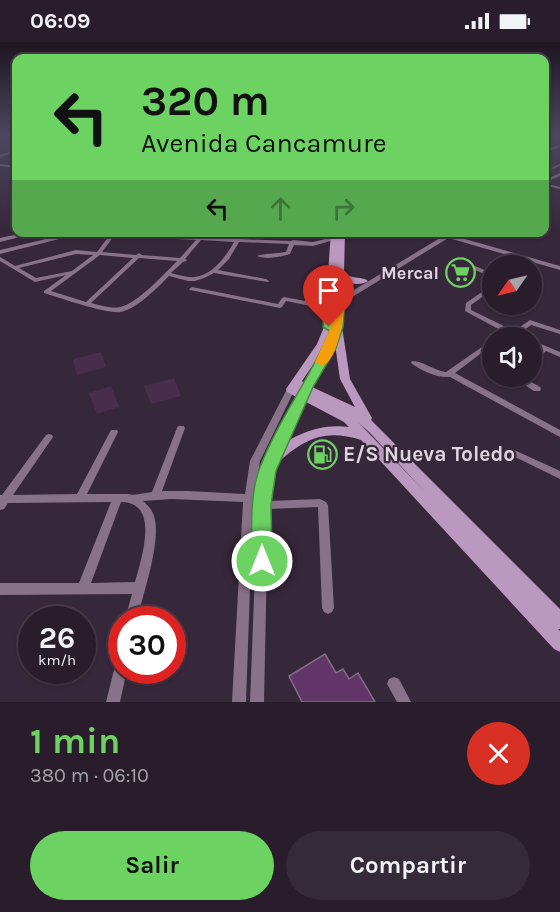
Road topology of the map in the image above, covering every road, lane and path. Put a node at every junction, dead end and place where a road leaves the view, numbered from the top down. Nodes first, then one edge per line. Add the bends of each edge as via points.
1 (560, 167) edge
2 (553, 168) dead end
3 (62, 237) edge
4 (111, 237) edge
5 (201, 237) joint
6 (330, 237) edge
7 (335, 237) edge
8 (342, 237) edge
9 (441, 237) edge
10 (441, 237) edge
11 (461, 237) edge
12 (238, 238) junction
13 (292, 242) junction
14 (0, 252) edge
15 (98, 254) junction
16 (138, 255) junction
17 (520, 255) edge
18 (260, 256) dead end
19 (0, 259) edge
20 (184, 260) junction
21 (460, 262) dead end
22 (542, 262) edge
23 (14, 268) junction
24 (560, 268) edge
25 (75, 271) junction
26 (213, 271) junction
27 (482, 271) edge
28 (167, 274) junction
29 (341, 275) junction
30 (266, 281) dead end
31 (364, 281) junction
32 (192, 290) dead end
33 (482, 294) edge
34 (88, 302) junction
35 (334, 303) junction
36 (337, 327) junction
37 (501, 327) edge
38 (526, 327) edge
39 (560, 332) edge
40 (542, 347) edge
41 (545, 348) junction
42 (482, 350) edge
43 (542, 351) edge
44 (560, 356) edge
45 (415, 363) dead end
46 (451, 374) junction
47 (533, 387) edge
48 (299, 388) junction
49 (537, 389) dead end
50 (181, 428) dead end
51 (114, 432) dead end
52 (370, 434) junction
53 (560, 434) edge
54 (49, 437) dead end
55 (512, 452) dead end
56 (270, 461) junction
57 (560, 475) edge
58 (155, 496) junction
59 (80, 498) junction
60 (118, 498) junction
61 (249, 498) junction
62 (133, 500) junction
63 (1, 501) edge
64 (262, 505) junction
65 (83, 588) junction
66 (137, 588) junction
67 (0, 589) edge
68 (133, 606) edge
69 (328, 608) dead end
70 (560, 621) edge
71 (560, 643) edge
72 (117, 684) edge
73 (394, 684) dead end
74 (113, 702) edge
75 (239, 702) edge
76 (257, 702) edge
77 (404, 702) edge

1 - 2 street
3 - 14 street
4 - 15 street
5 - 12 street
5 - 20 street
6 - 13 street via 314,244
7 - 35 main road
8 - 29 main road
9 - 31 street
10 - 35 street
11 - 17 street
12 - 13 street
12 - 26 street via 233,251
13 - 18 street via 285,254
15 - 16 street
15 - 23 street via 76,252
15 - 25 street
16 - 20 street
16 - 34 street
19 - 23 street
20 - 28 street
21 - 27 street
22 - 24 street
23 - 25 street via 35,280
25 - 34 street via 46,292
26 - 28 street via 194,279
26 - 30 street
28 - 34 street via 131,306 118,310
29 - 31 main road via 350,281
29 - 35 main road
31 - 35 street
32 - 35 street via 280,306 284,299
33 - 37 street via 468,304 468,311
35 - 36 main road
35 - 48 main road via 329,327
36 - 48 main road via 329,348
36 - 52 main road via 345,379
38 - 39 street via 530,322
40 - 41 street
41 - 43 street
41 - 44 street
42 - 46 street
45 - 46 street via 437,374
46 - 53 street
47 - 49 street
48 - 52 main road
48 - 56 street
48 - 61 street via 255,461
50 - 58 street
51 - 59 street
52 - 56 main road via 313,433 290,443
52 - 70 main road
52 - 71 main road
54 - 63 street
55 - 57 street
56 - 64 street
58 - 61 street
58 - 62 street
59 - 60 street
59 - 63 street
60 - 62 street
60 - 65 street
61 - 75 street
62 - 66 street via 146,508 150,518 149,541
64 - 69 street via 323,506
64 - 76 street
65 - 66 street
65 - 67 street
66 - 68 street
72 - 74 street
73 - 77 street

